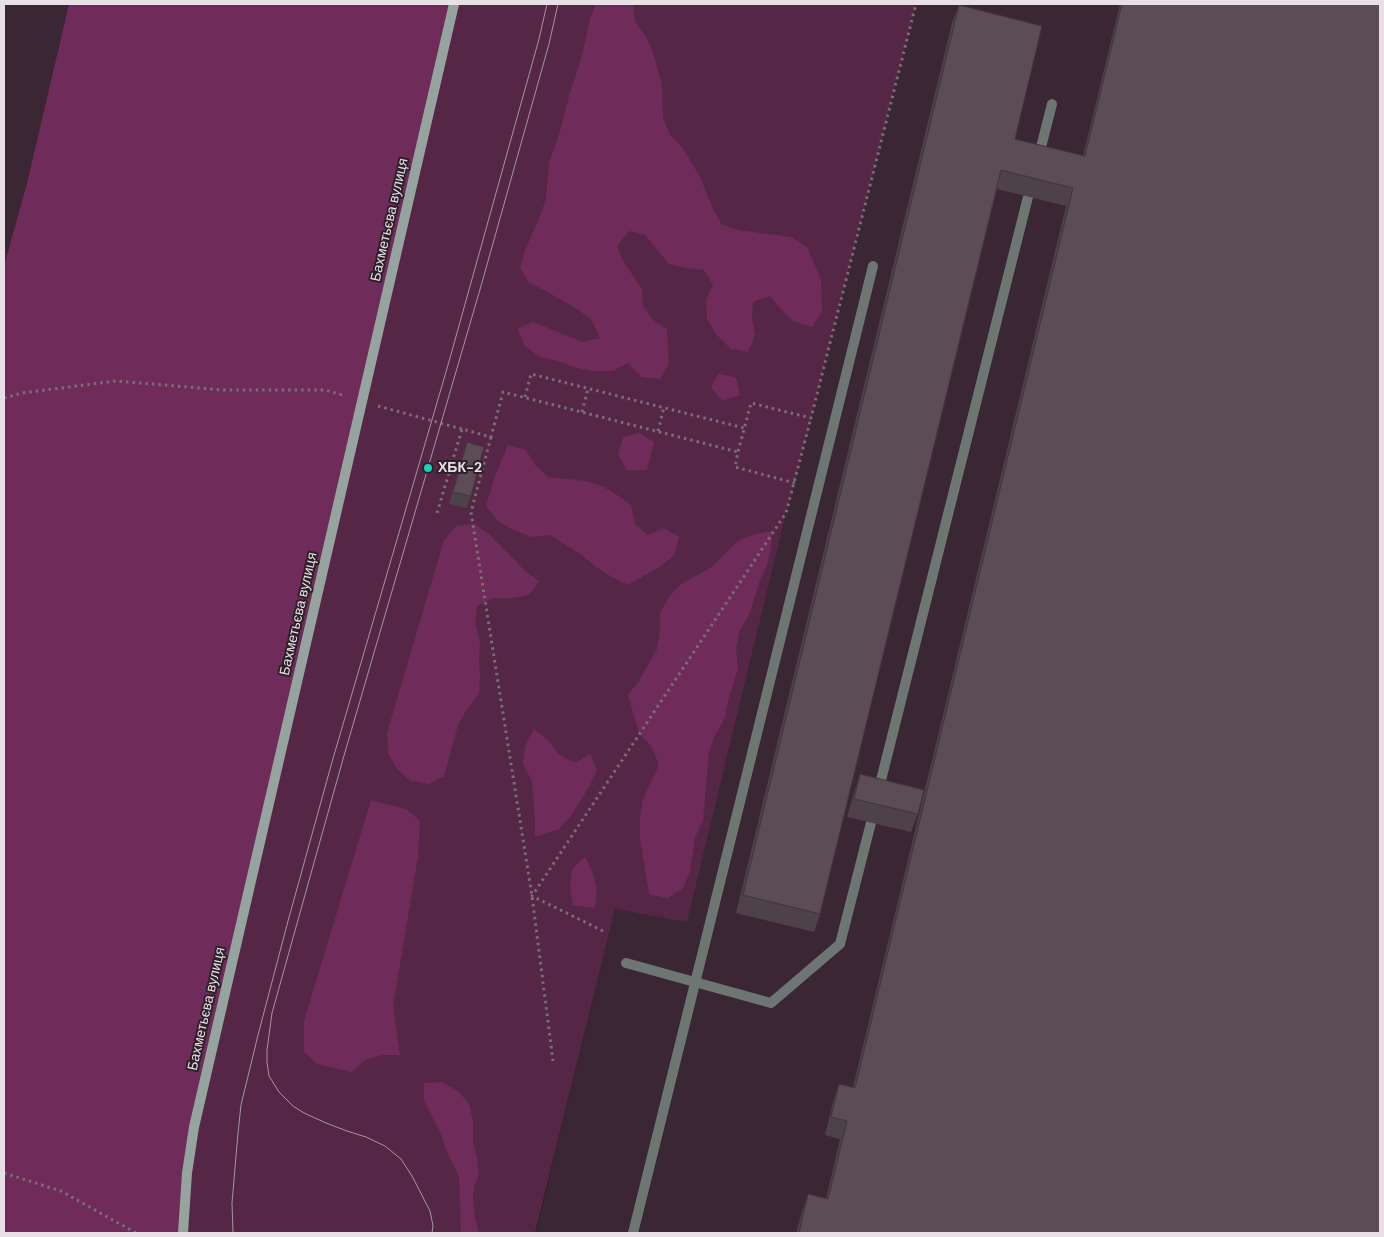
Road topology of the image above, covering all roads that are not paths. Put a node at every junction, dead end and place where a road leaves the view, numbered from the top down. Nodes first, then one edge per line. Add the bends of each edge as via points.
1 (454, 4) edge
2 (1052, 104) dead end
3 (872, 266) dead end
4 (626, 963) dead end
5 (695, 982) junction
6 (183, 1233) edge
7 (633, 1233) edge

1 - 6 main road, Бахметьєва вулиця via 194,1127
2 - 5 lane via 840,944 771,1003
3 - 5 lane
4 - 5 lane
5 - 7 lane

